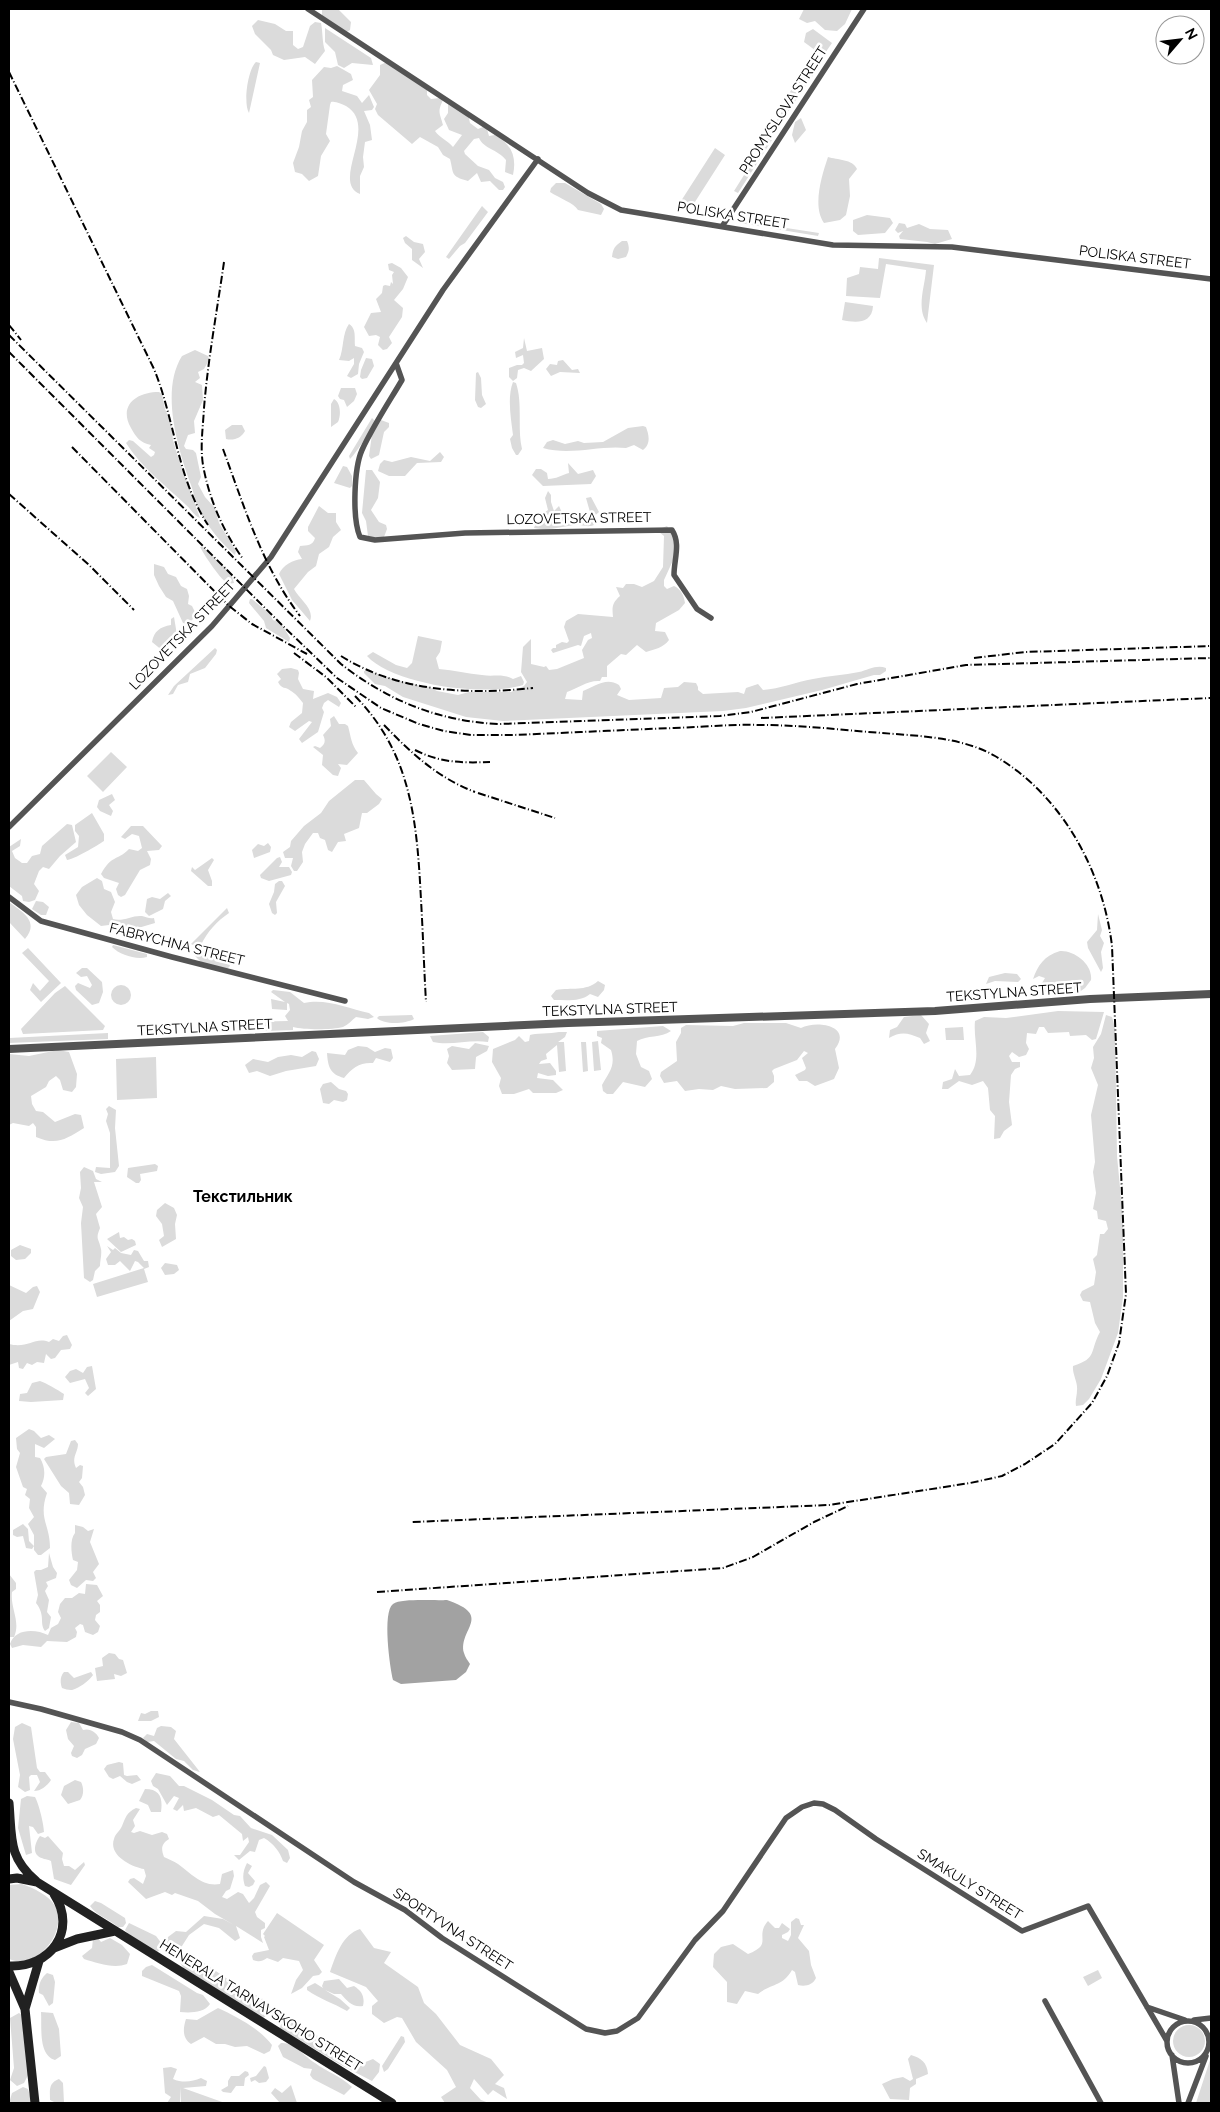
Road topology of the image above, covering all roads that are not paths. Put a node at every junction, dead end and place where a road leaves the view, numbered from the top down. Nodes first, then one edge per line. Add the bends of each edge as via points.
1 (308, 9) edge
2 (864, 9) edge
3 (538, 159) junction
4 (723, 225) junction
5 (1211, 279) edge
6 (396, 363) junction
7 (712, 618) dead end
8 (9, 827) edge
9 (9, 897) edge
10 (1211, 994) edge
11 (345, 1001) dead end
12 (9, 1049) edge
13 (9, 1702) edge
14 (9, 1803) edge
15 (814, 1803) joint
16 (12, 1845) junction
17 (9, 1855) edge
18 (9, 1879) edge
19 (37, 1882) junction
20 (53, 1892) junction
21 (116, 1931) junction
22 (54, 1948) junction
23 (39, 1960) junction
24 (9, 1966) edge
25 (9, 1972) edge
26 (1045, 2001) dead end
27 (1147, 2007) junction
28 (25, 2009) junction
29 (1211, 2018) edge
30 (1185, 2020) junction
31 (1192, 2020) junction
32 (1211, 2029) edge
33 (1167, 2040) junction
34 (1210, 2040) junction
35 (1207, 2053) junction
36 (1172, 2055) junction
37 (35, 2103) edge
38 (392, 2103) edge
39 (1100, 2103) edge
40 (1179, 2103) edge
41 (1188, 2103) edge

1 - 3 street, POLISKA STREET
2 - 4 street, PROMYSLOVA STREET
3 - 4 street, POLISKA STREET via 588,193 621,210
3 - 6 street, LOZOVETSKA STREET via 452,277
4 - 5 street, POLISKA STREET via 833,244 952,247
6 - 7 street, LOZOVETSKA STREET via 402,380 361,451 354,498 356,528 360,537 375,540 465,533 672,530 676,536 677,552 674,575 698,609
6 - 8 street, LOZOVETSKA STREET via 270,557 230,606
9 - 11 street, FABRYCHNA STREET via 41,921
10 - 12 street, TEKSTYLNA STREET via 935,1011 568,1023
13 - 15 street, SPORTYVNA STREET via 41,1708 140,1740 367,1890 405,1910 442,1938 586,2028 598,2032 618,2031 638,2018 696,1940 723,1911 786,1818
14 - 16 main road
15 - 27 street, SMAKULY STREET via 835,1810 1022,1931 1088,1906
16 - 17 main road
16 - 19 main road via 21,1868
18 - 19 main road
19 - 20 main road, HENERALA TARNAVSKOHO STREET
20 - 21 main road, HENERALA TARNAVSKOHO STREET
20 - 22 main road via 64,1917 61,1935
21 - 22 main road via 77,1939
21 - 38 main road, HENERALA TARNAVSKOHO STREET
22 - 23 main road
23 - 24 main road
23 - 28 main road
25 - 28 main road
26 - 39 street
27 - 30 street
27 - 33 street, SMAKULY STREET
28 - 37 main road
29 - 31 street
30 - 31 street
30 - 33 street via 1172,2027
31 - 34 street via 1204,2027
32 - 34 street
33 - 36 street
34 - 35 street
35 - 36 street via 1190,2063
35 - 41 street
36 - 40 street

